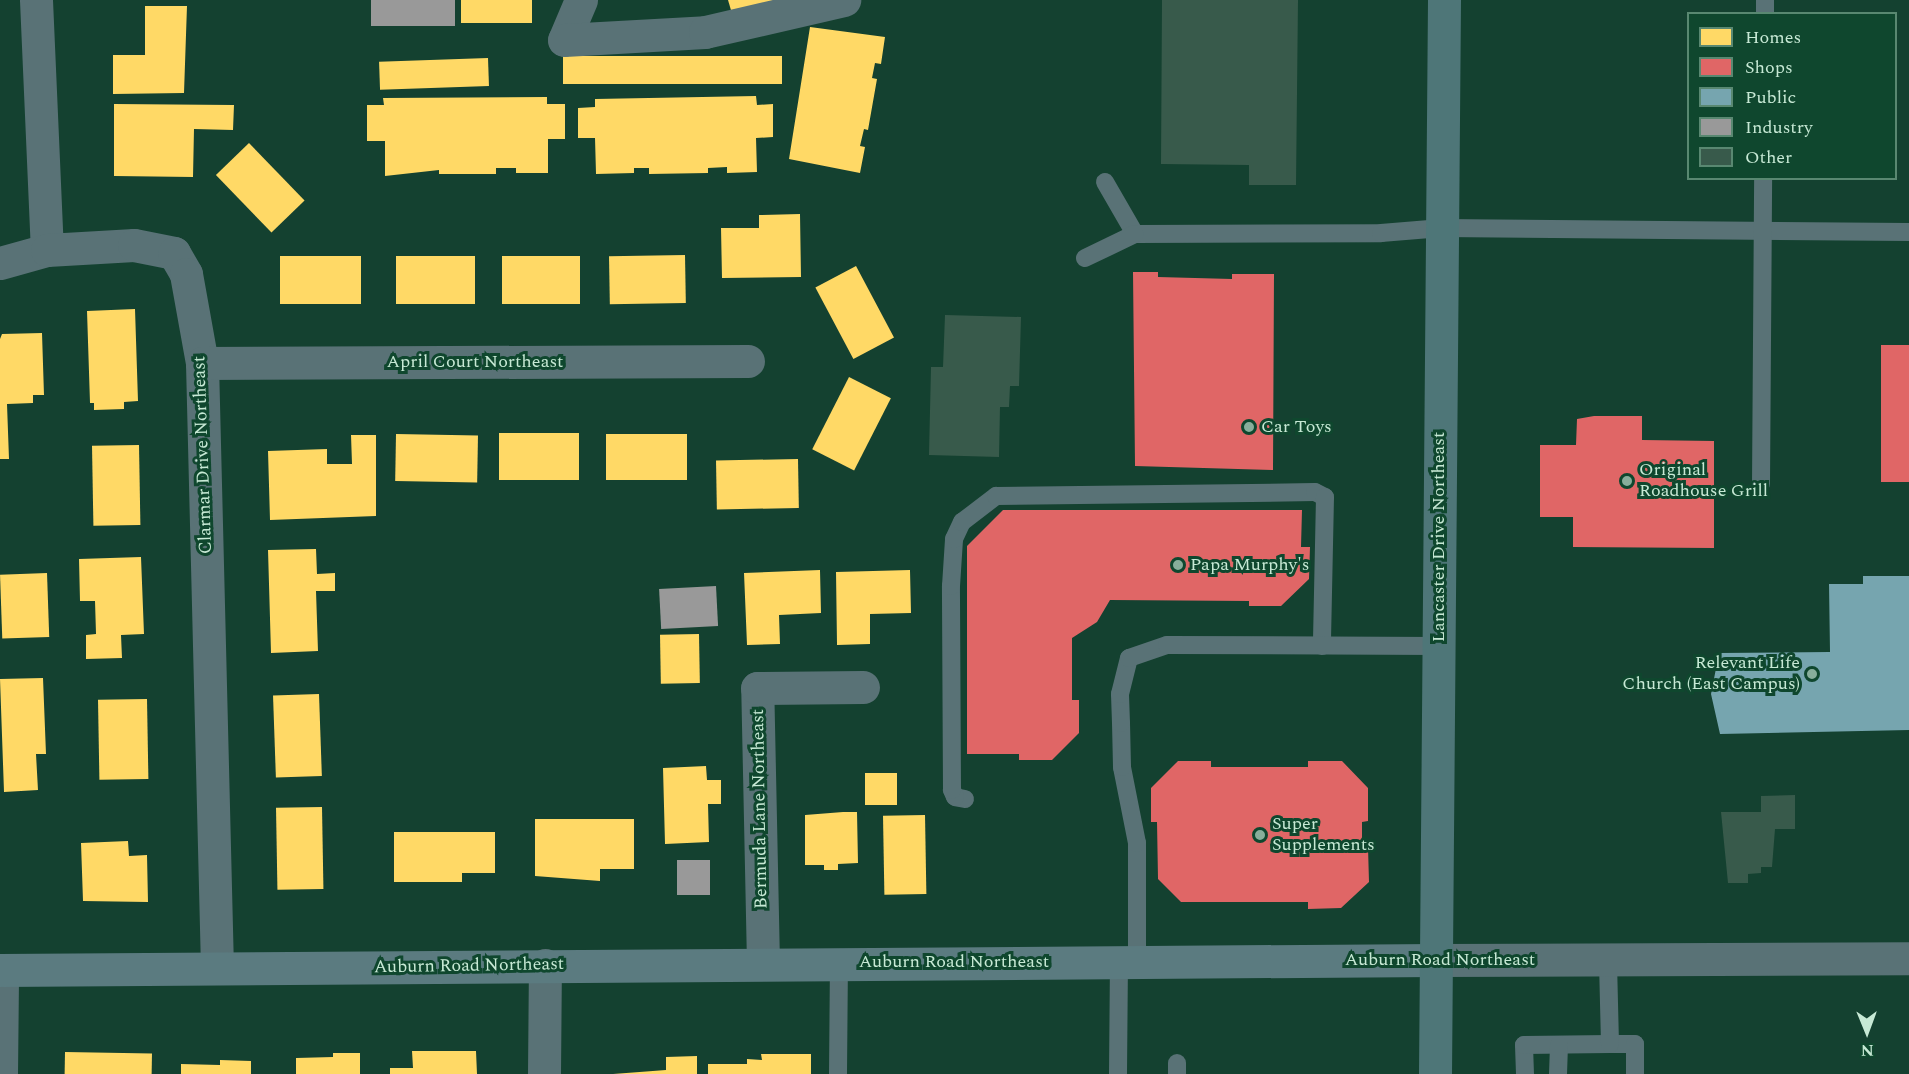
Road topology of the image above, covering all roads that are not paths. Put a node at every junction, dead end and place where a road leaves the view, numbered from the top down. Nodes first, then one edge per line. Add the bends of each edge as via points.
1 (36, 0) edge
2 (581, 0) edge
3 (844, 0) edge
4 (1444, 0) edge
5 (1763, 180) edge
6 (1105, 182) dead end
7 (1442, 228) junction
8 (1762, 231) junction
9 (1909, 232) edge
10 (1135, 234) junction
11 (47, 250) junction
12 (1085, 258) dead end
13 (0, 263) edge
14 (748, 361) dead end
15 (202, 363) junction
16 (1761, 484) dead end
17 (1322, 646) junction
18 (1438, 646) junction
19 (863, 687) dead end
20 (965, 799) dead end
21 (1909, 958) edge
22 (1436, 960) junction
23 (1608, 960) junction
24 (1128, 961) junction
25 (838, 962) junction
26 (763, 963) junction
27 (545, 965) junction
28 (217, 968) junction
29 (1, 970) edge
30 (1610, 1044) junction
31 (1559, 1045) junction
32 (1, 1074) edge
33 (544, 1074) edge
34 (838, 1074) edge
35 (1118, 1074) edge
36 (1435, 1074) edge
37 (1525, 1074) edge
38 (1558, 1074) edge
39 (1635, 1074) edge

1 - 11 street
2 - 3 street via 564,40 705,32
4 - 7 main road, Lancaster Drive Northeast
5 - 8 lane
6 - 10 lane
7 - 8 lane
7 - 10 lane via 1381,233
7 - 18 main road, Lancaster Drive Northeast
8 - 9 lane
8 - 16 lane
10 - 12 lane
11 - 13 street, Clarmar Drive Northeast
11 - 15 street, Clarmar Drive Northeast via 134,245 174,253 186,274
14 - 15 street, April Court Northeast
15 - 28 street, Clarmar Drive Northeast
17 - 18 lane
17 - 20 lane via 1325,497 1315,492 996,496 962,522 954,539 952,789 955,797
17 - 24 lane via 1167,645 1129,658 1120,694 1122,767 1137,843
18 - 22 main road, Lancaster Drive Northeast
19 - 26 street, Bermuda Lane Northeast via 757,688
21 - 23 street, Auburn Road Northeast
22 - 23 street, Auburn Road Northeast
22 - 24 street, Auburn Road Northeast
22 - 36 main road, Lancaster Drive Northeast
23 - 30 lane
24 - 25 street, Auburn Road Northeast
24 - 35 lane
25 - 26 street, Auburn Road Northeast
25 - 34 lane
26 - 27 street, Auburn Road Northeast
27 - 28 street, Auburn Road Northeast
27 - 33 street
28 - 29 street, Auburn Road Northeast
29 - 32 street
30 - 31 lane
30 - 39 lane via 1635,1044
31 - 37 lane via 1524,1045
31 - 38 lane

